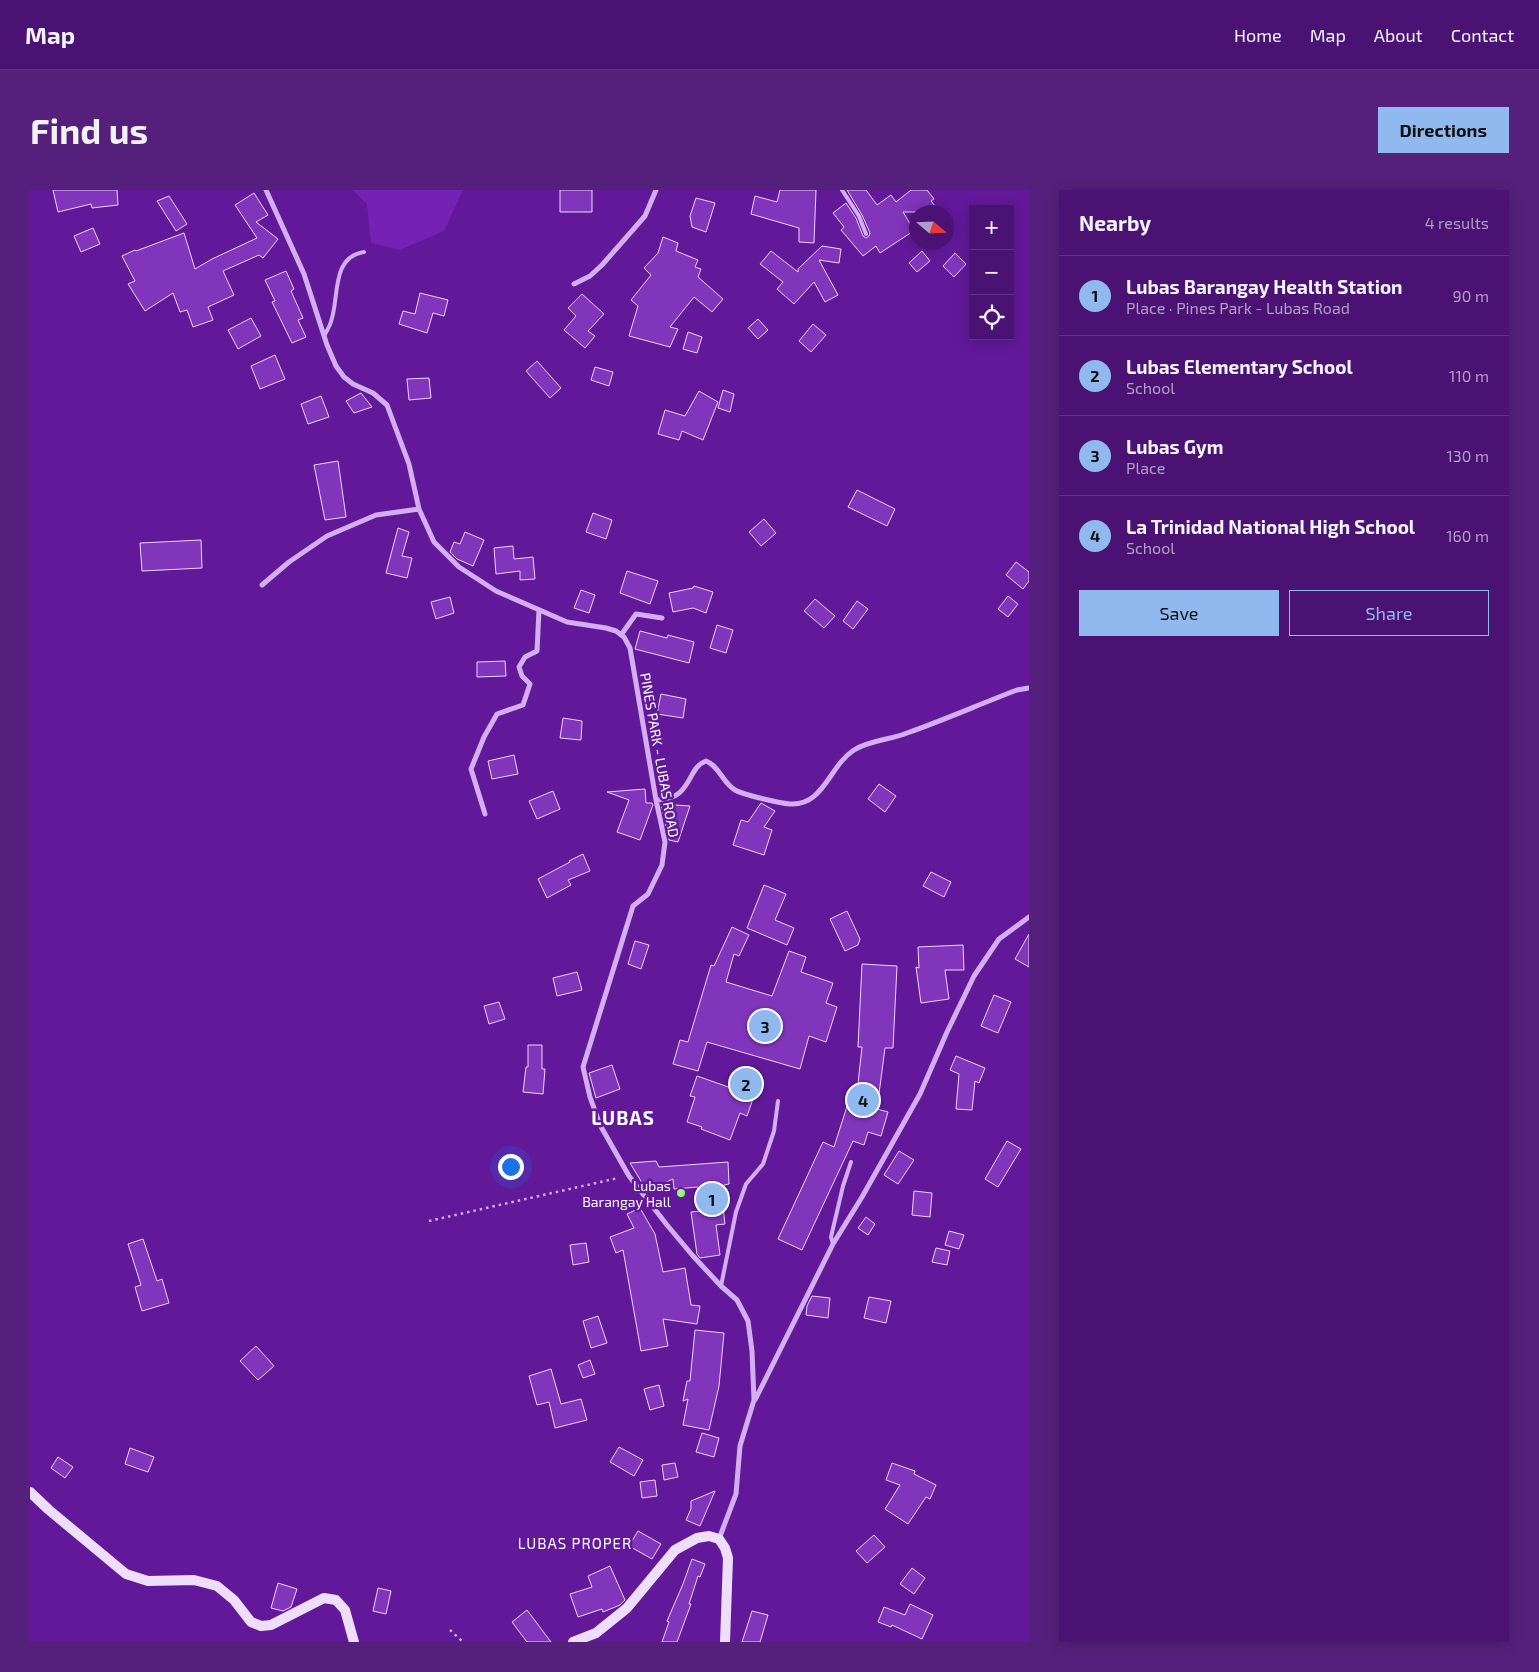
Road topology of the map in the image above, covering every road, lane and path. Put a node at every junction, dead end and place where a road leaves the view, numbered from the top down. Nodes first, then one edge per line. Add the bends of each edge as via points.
1 (266, 190) edge
2 (656, 190) edge
3 (842, 190) edge
4 (866, 234) dead end
5 (364, 252) dead end
6 (574, 284) dead end
7 (324, 336) junction
8 (419, 509) junction
9 (262, 585) dead end
10 (539, 610) junction
11 (662, 618) dead end
12 (621, 635) junction
13 (1029, 688) edge
14 (656, 800) junction
15 (485, 814) dead end
16 (1029, 917) edge
17 (778, 1102) dead end
18 (851, 1162) dead end
19 (630, 1176) junction
20 (429, 1221) dead end
21 (833, 1244) junction
22 (721, 1286) junction
23 (754, 1400) junction
24 (30, 1492) edge
25 (719, 1539) junction
26 (450, 1630) dead end
27 (354, 1642) edge
28 (463, 1642) edge
29 (573, 1642) edge
30 (725, 1642) edge

1 - 7 street via 304,274
2 - 6 street via 645,216 602,265
3 - 4 lane
5 - 7 lane via 354,253 344,263 336,286 332,318
7 - 8 street via 336,366 344,376 387,405 409,464
8 - 9 street via 376,515 326,536
8 - 10 street via 434,542 459,567 496,591
10 - 12 street via 567,622 606,628
10 - 15 street via 537,651 525,657 519,667 530,684 523,705 497,714 471,769
11 - 12 street via 636,614
12 - 14 street, PINES PARK - LUBAS ROAD via 630,648
13 - 14 street via 853,751 838,764 822,790 809,800 791,804 735,790 706,761 699,765 682,791 673,797
14 - 19 street, PINES PARK - LUBAS ROAD via 665,842 662,865 648,894 633,906 583,1067 600,1126
16 - 21 street via 999,939 974,976 920,1094
17 - 22 lane via 774,1131 763,1164 746,1184 736,1212
18 - 21 lane via 831,1237
19 - 20 path
19 - 22 street, PINES PARK - LUBAS ROAD via 667,1225
21 - 23 street
22 - 23 street, PINES PARK - LUBAS ROAD via 737,1300 748,1321
23 - 25 street, PINES PARK - LUBAS ROAD via 740,1446 736,1494
24 - 27 main road via 126,1574 148,1581 194,1580 217,1586 234,1600 251,1622 261,1626 324,1598 336,1600 345,1610
25 - 29 main road via 709,1536 697,1538 676,1550 627,1608 596,1633
25 - 30 main road via 728,1558
26 - 28 path

